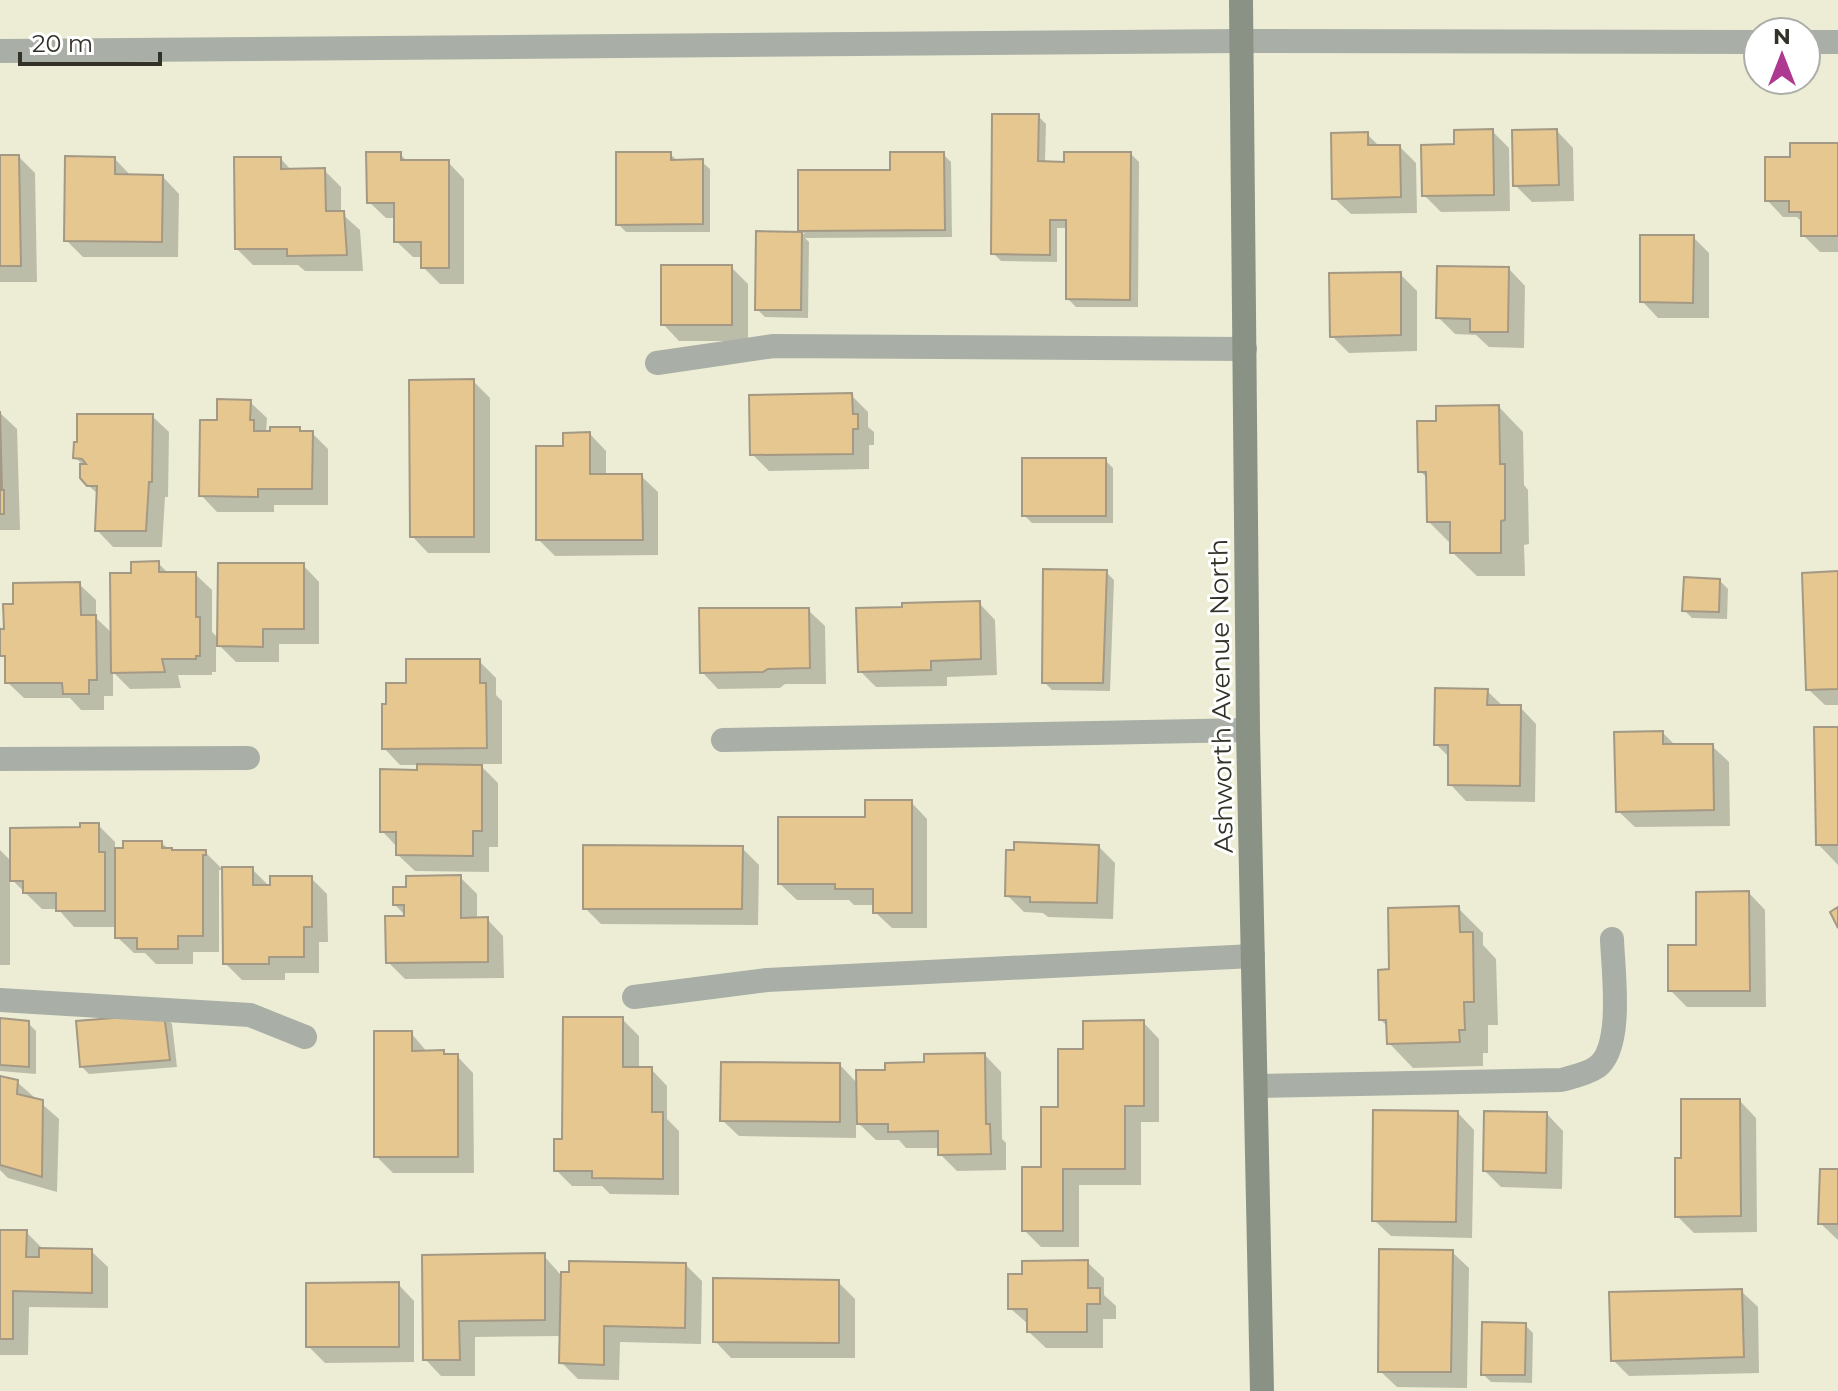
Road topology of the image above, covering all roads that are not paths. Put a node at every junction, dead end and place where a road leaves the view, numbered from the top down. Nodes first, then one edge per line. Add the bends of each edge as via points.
1 (1241, 0) edge
2 (1242, 41) junction
3 (1742, 42) edge
4 (0, 51) edge
5 (1245, 349) junction
6 (657, 363) dead end
7 (1248, 730) junction
8 (723, 740) dead end
9 (248, 758) dead end
10 (0, 759) edge
11 (1612, 939) dead end
12 (1253, 956) junction
13 (634, 997) dead end
14 (0, 1000) edge
15 (305, 1037) dead end
16 (1256, 1086) junction
17 (1262, 1391) edge

1 - 2 street, Ashworth Avenue North
2 - 3 street
2 - 4 street
2 - 5 street, Ashworth Avenue North
5 - 6 street via 774,346
5 - 7 street, Ashworth Avenue North
7 - 8 street
7 - 12 street, Ashworth Avenue North
9 - 10 street
11 - 16 street via 1614,1038 1608,1055 1580,1074 1561,1080
12 - 13 street via 767,980
12 - 16 street, Ashworth Avenue North
14 - 15 street via 250,1015
16 - 17 street, Ashworth Avenue North

